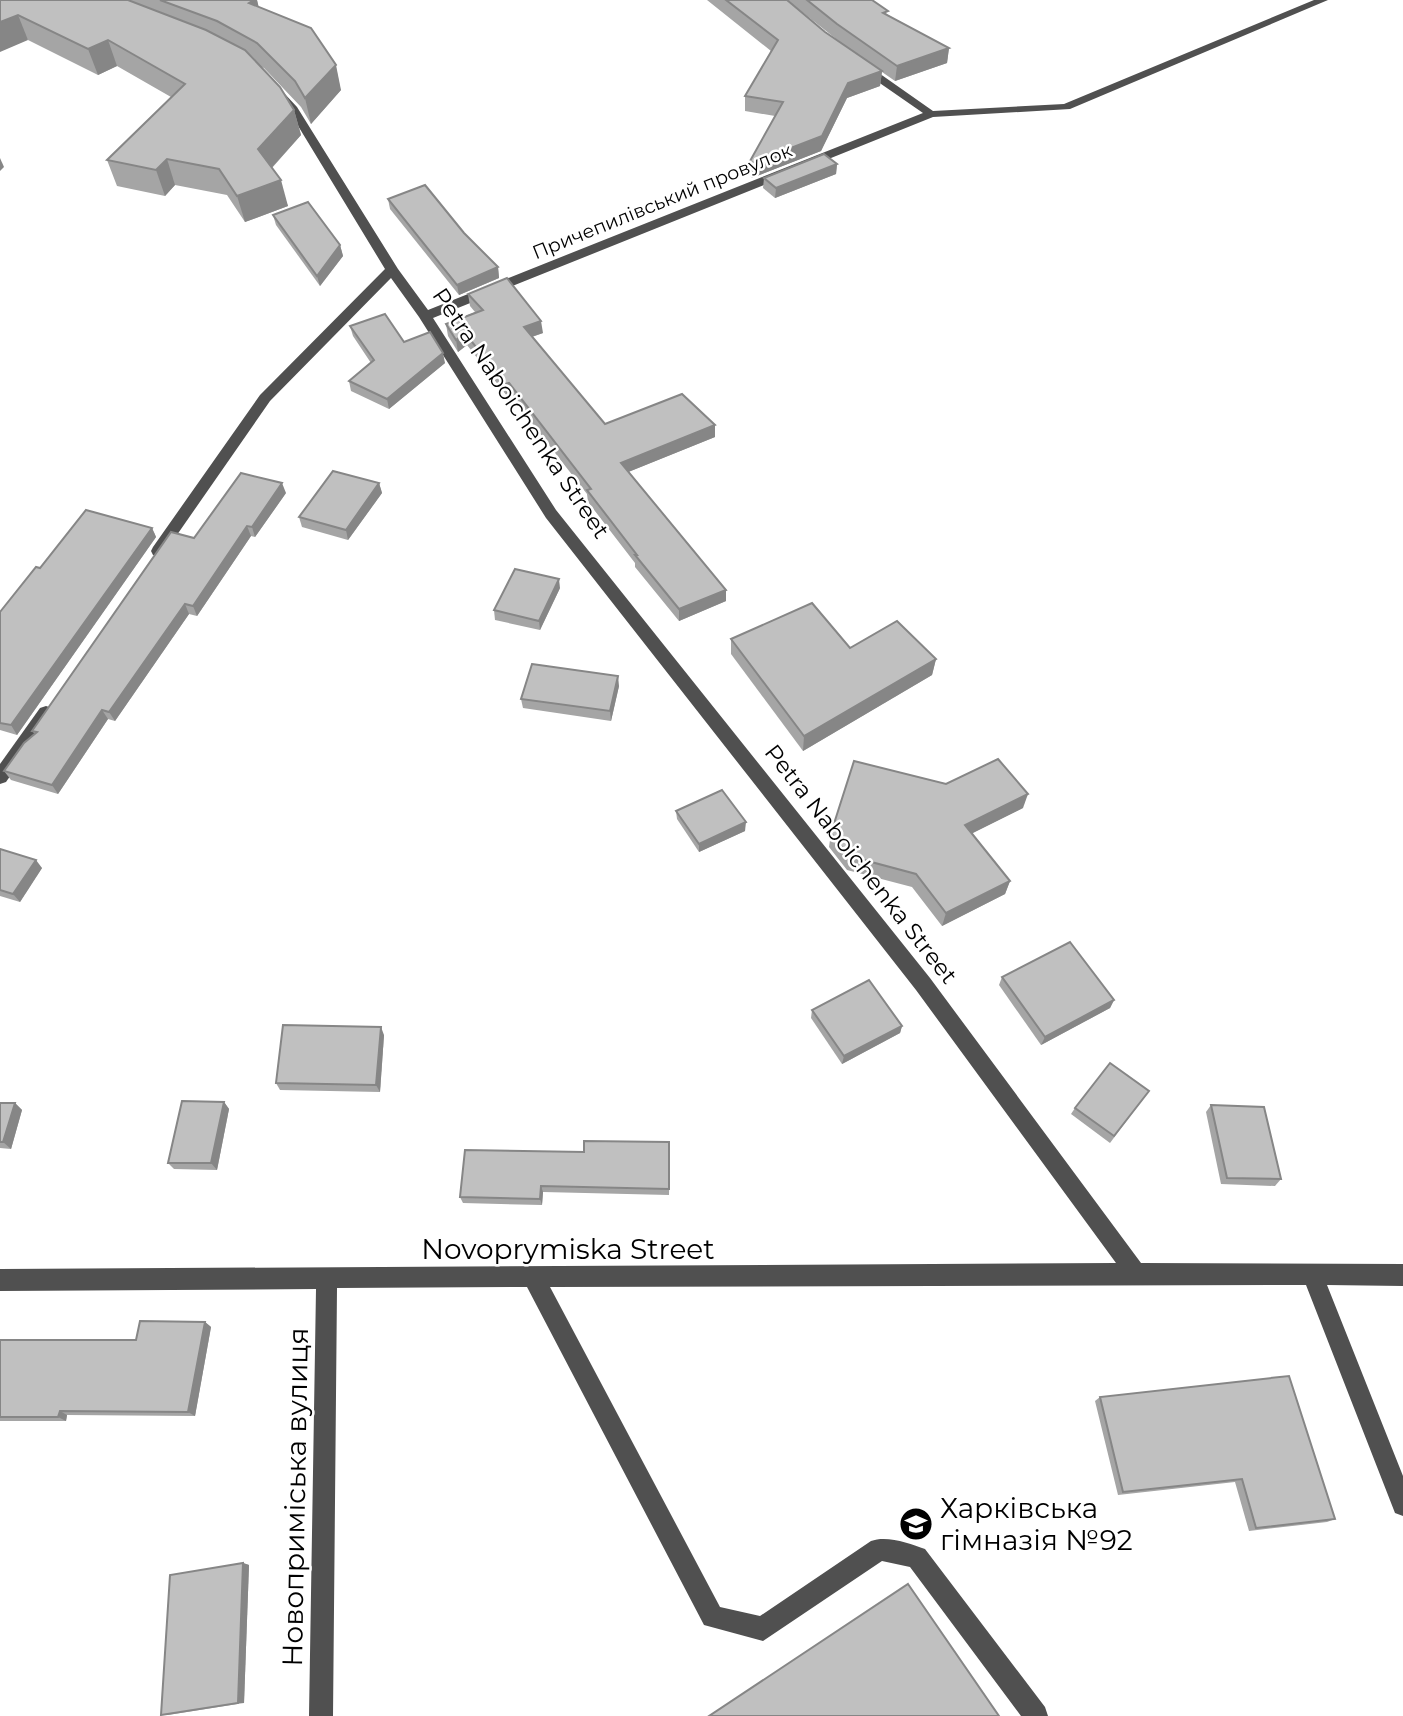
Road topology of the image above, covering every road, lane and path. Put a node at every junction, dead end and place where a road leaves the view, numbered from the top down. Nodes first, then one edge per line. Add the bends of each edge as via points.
1 (1323, 0) edge
2 (852, 59) edge
3 (267, 81) edge
4 (931, 114) junction
5 (392, 270) junction
6 (425, 316) junction
7 (153, 558) edge
8 (57, 695) edge
9 (0, 776) edge
10 (1136, 1273) junction
11 (1312, 1274) junction
12 (1403, 1275) edge
13 (533, 1277) junction
14 (327, 1278) junction
15 (0, 1280) edge
16 (1403, 1505) edge
17 (321, 1716) edge
18 (1036, 1716) edge

1 - 4 street, Причепилівський провулок via 1066,107
2 - 4 street
3 - 5 street, Petra Naboichenka Street via 293,109
4 - 6 street, Причепилівський провулок
5 - 6 street, Petra Naboichenka Street
5 - 7 street via 265,398
6 - 10 street, Petra Naboichenka Street via 551,514 923,984
8 - 9 street
10 - 11 street
10 - 13 street, Novoprymiska Street
11 - 12 street
11 - 16 street
13 - 14 street, Novoprymiska Street
13 - 18 street via 712,1617 763,1629 879,1549 917,1557
14 - 15 street, Novoprymiska Street
14 - 17 street, Новоприміська вулиця

